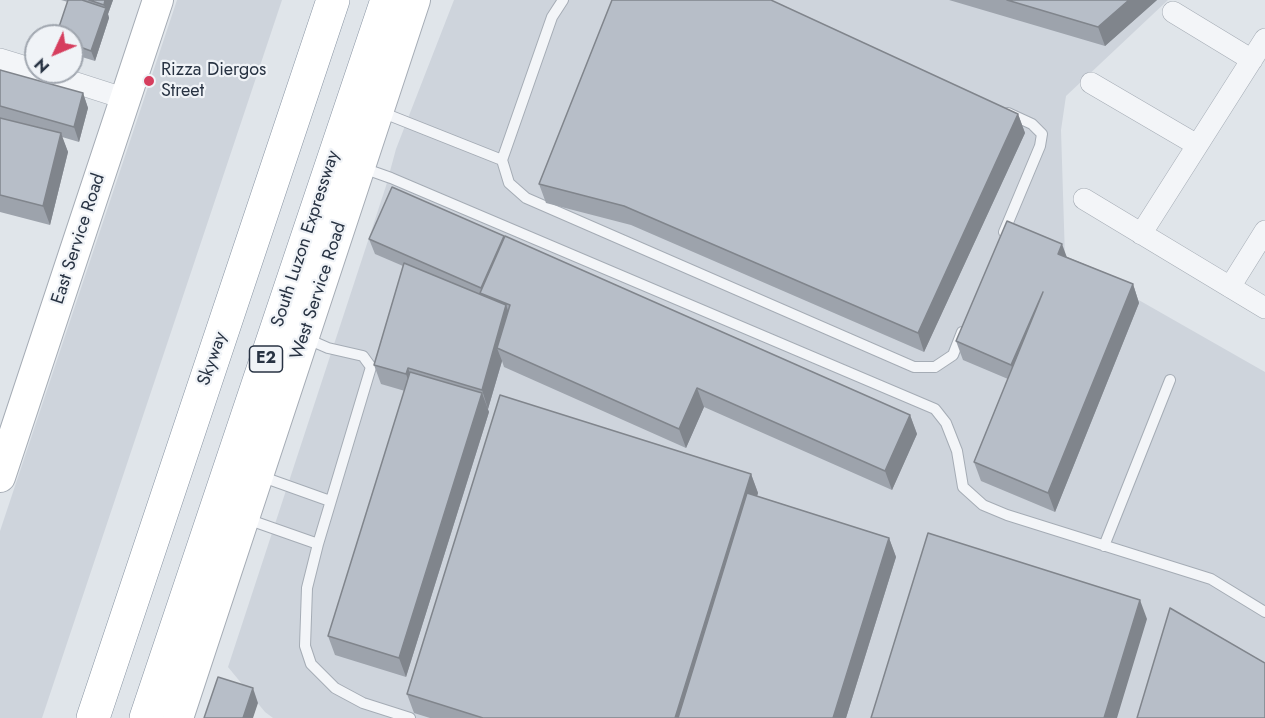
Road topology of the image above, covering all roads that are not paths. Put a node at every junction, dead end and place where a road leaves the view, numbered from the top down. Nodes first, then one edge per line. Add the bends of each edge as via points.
1 (158, 0) edge
2 (325, 0) edge
3 (333, 0) edge
4 (373, 0) edge
5 (387, 0) edge
6 (415, 0) edge
7 (563, 0) edge
8 (1173, 12) dead end
9 (1265, 39) edge
10 (0, 59) edge
11 (1252, 60) junction
12 (24, 66) edge
13 (1092, 83) dead end
14 (79, 84) edge
15 (126, 99) junction
16 (1000, 109) edge
17 (378, 111) junction
18 (1197, 145) junction
19 (502, 160) junction
20 (360, 167) junction
21 (1084, 199) dead end
22 (1265, 231) edge
23 (1141, 234) junction
24 (999, 245) edge
25 (1230, 286) junction
26 (1265, 308) edge
27 (967, 322) edge
28 (304, 338) junction
29 (1170, 380) dead end
30 (259, 475) junction
31 (0, 477) edge
32 (330, 501) junction
33 (244, 518) junction
34 (318, 544) junction
35 (1104, 546) junction
36 (1265, 612) edge
37 (91, 718) edge
38 (133, 718) edge
39 (146, 718) edge
40 (178, 718) edge
41 (410, 718) edge

1 - 15 main road, East Service Road
2 - 37 highway
3 - 37 highway, Skyway
4 - 38 highway, Skyway / E2
5 - 39 highway, South Luzon Expressway / E2
6 - 17 main road, West Service Road
7 - 19 lane via 552,17
8 - 11 street
9 - 11 street
10 - 12 street
11 - 18 street
13 - 18 street
14 - 15 street
15 - 31 main road, East Service Road
16 - 24 lane via 1032,124 1042,134
17 - 19 lane
17 - 20 main road, West Service Road
18 - 23 street
19 - 27 lane via 509,183 526,198 914,367 935,367 953,354
20 - 28 main road, West Service Road
20 - 35 lane via 935,409 946,423 957,451 963,487 982,505
21 - 23 street
22 - 25 street
23 - 25 street
25 - 26 street
28 - 30 main road, West Service Road
28 - 32 lane via 363,356 371,367
29 - 35 lane
30 - 32 lane
30 - 33 main road, West Service Road
32 - 34 lane
33 - 34 lane
33 - 40 main road, West Service Road
34 - 41 lane via 307,588 305,646 311,664 335,688 363,703
35 - 36 lane via 1211,579

